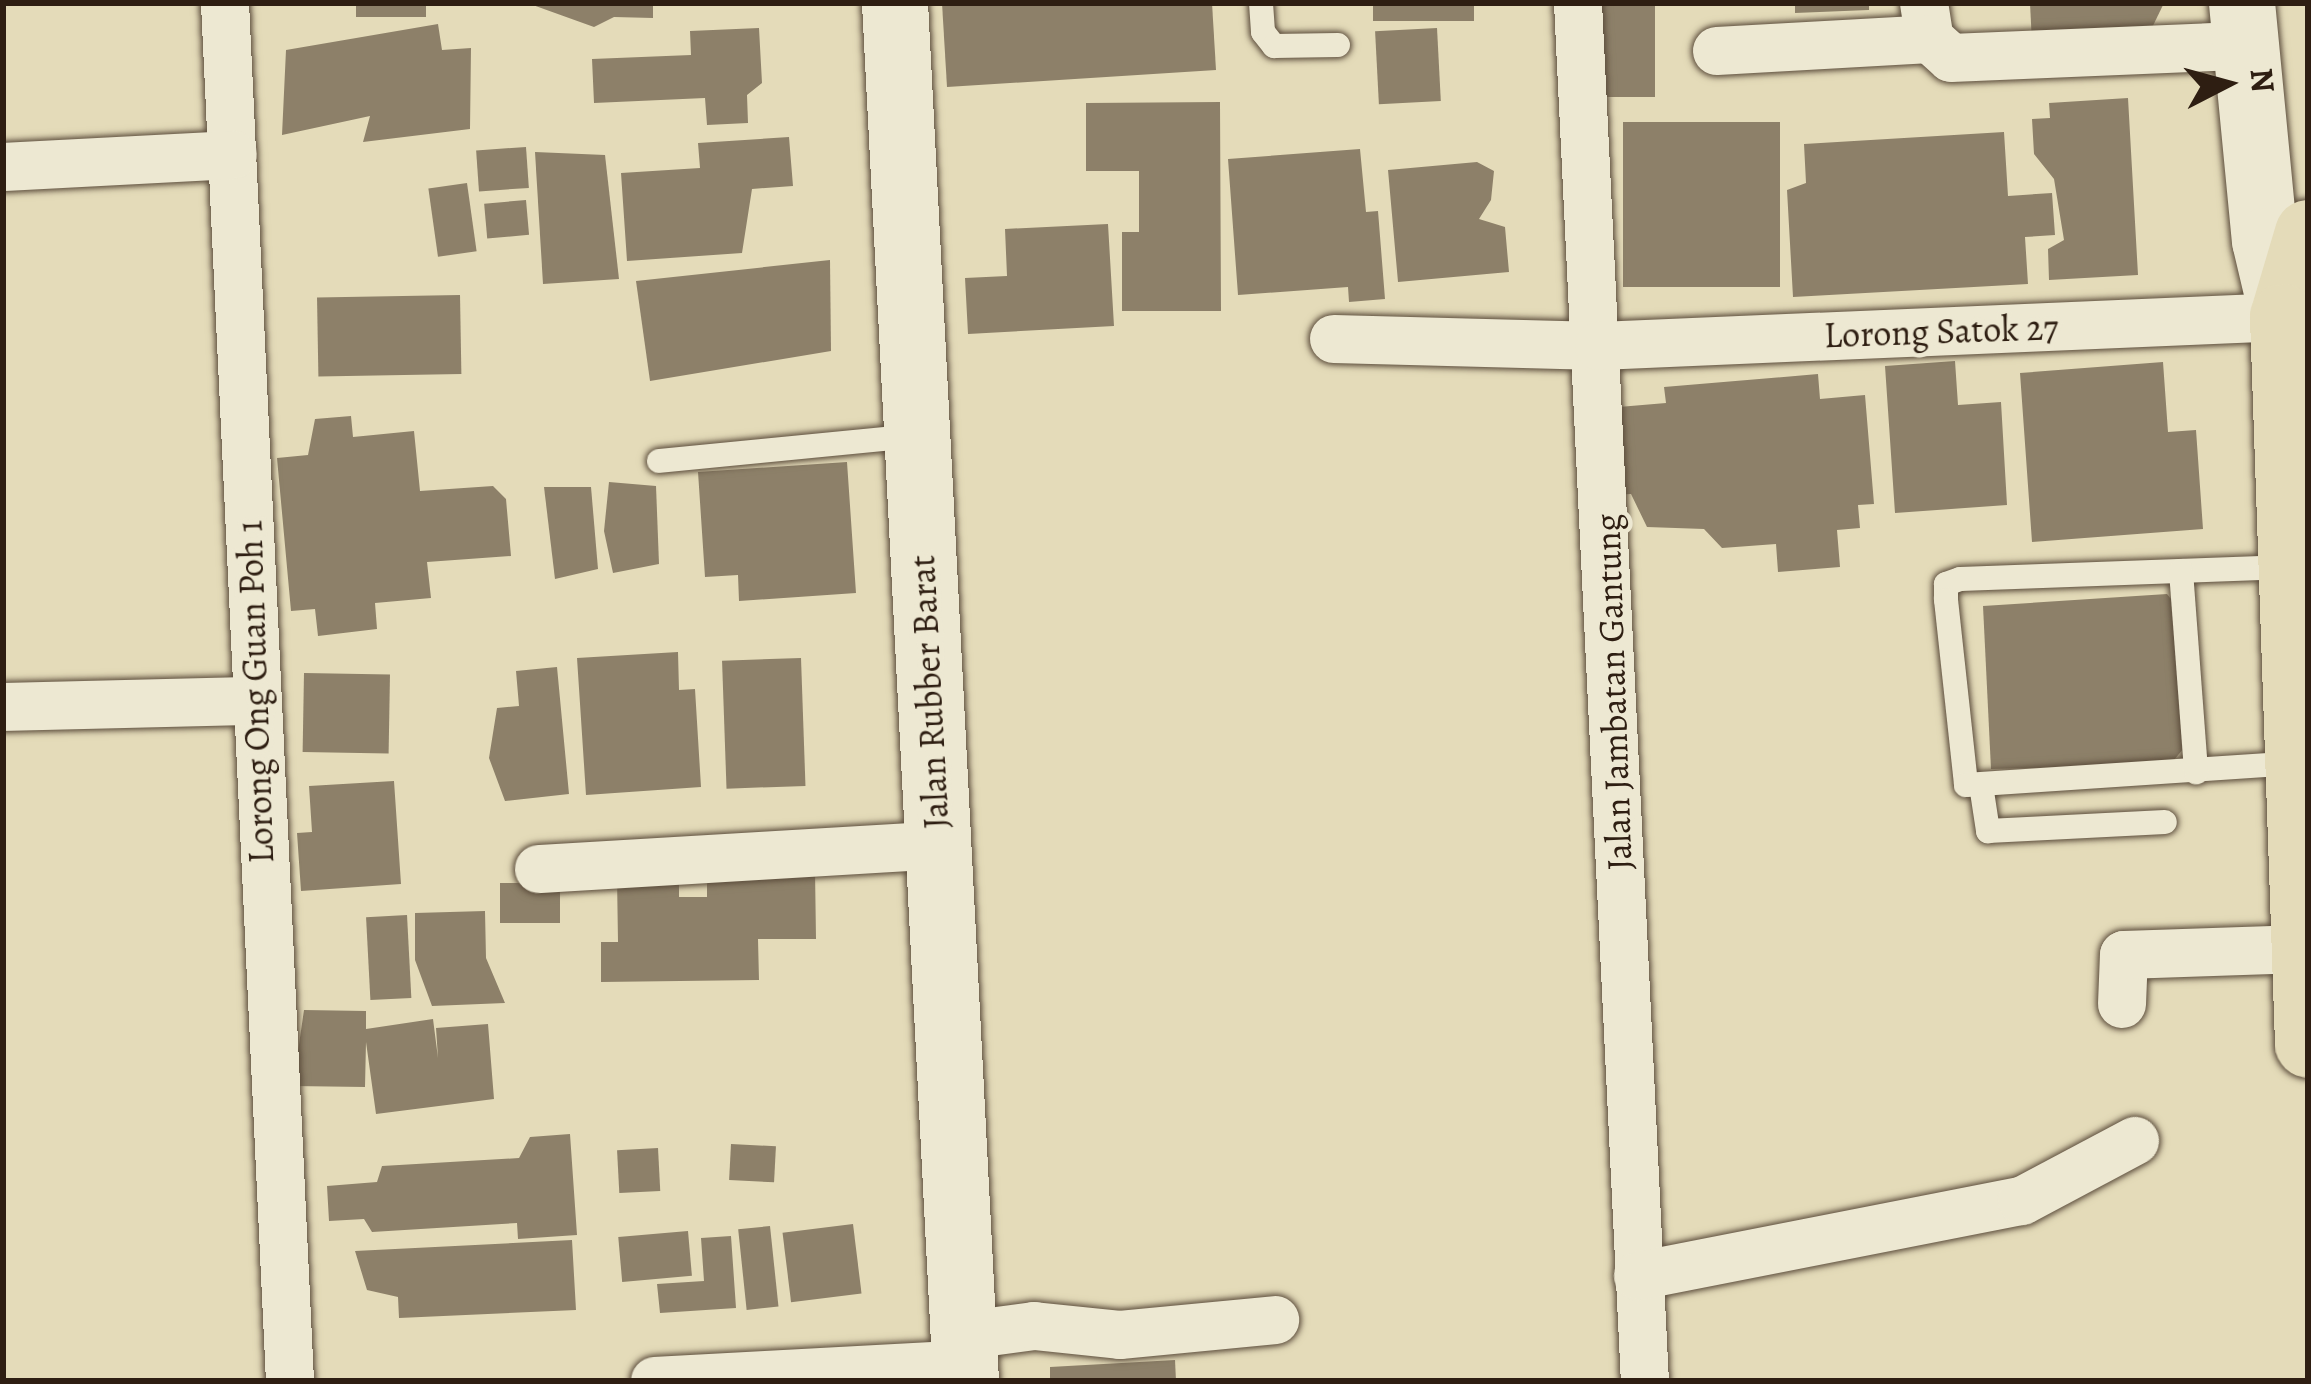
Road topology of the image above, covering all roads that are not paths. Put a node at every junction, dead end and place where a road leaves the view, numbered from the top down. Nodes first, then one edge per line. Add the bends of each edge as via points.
1 (225, 3) edge
2 (895, 3) edge
3 (1261, 3) edge
4 (1578, 3) edge
5 (1927, 21) edge
6 (2242, 25) edge
7 (1338, 45) dead end
8 (1717, 51) dead end
9 (233, 155) junction
10 (3, 167) edge
11 (2308, 233) edge
12 (2283, 317) junction
13 (1334, 340) dead end
14 (1599, 346) junction
15 (915, 436) junction
16 (659, 461) dead end
17 (2290, 567) junction
18 (2181, 571) junction
19 (254, 701) junction
20 (3, 707) edge
21 (2294, 763) junction
22 (2196, 772) junction
23 (1981, 785) junction
24 (2164, 822) dead end
25 (938, 845) junction
26 (538, 869) dead end
27 (2302, 950) junction
28 (2122, 1004) dead end
29 (2308, 1046) edge
30 (2134, 1142) dead end
31 (1638, 1276) junction
32 (1275, 1320) dead end
33 (964, 1360) edge
34 (290, 1381) edge
35 (655, 1381) edge
36 (1645, 1381) edge

1 - 9 street, Lorong Ong Guan Poh 1
2 - 15 main road, Jalan Rubber Barat
3 - 7 lane via 1263,32 1274,46
4 - 14 street, Jalan Jambatan Gantung
5 - 6 street via 1951,58
5 - 8 street
6 - 12 main road via 2265,241
9 - 10 street
9 - 19 street, Lorong Ong Guan Poh 1
11 - 12 main road
12 - 14 street, Lorong Satok 27
12 - 17 main road
13 - 14 street, Lorong Satok 27
14 - 31 street, Jalan Jambatan Gantung
15 - 16 lane
15 - 25 main road, Jalan Rubber Barat
17 - 18 lane
17 - 21 main road
18 - 22 lane
18 - 23 lane via 1946,584 1958,768 1966,785
19 - 20 street
19 - 34 street, Lorong Ong Guan Poh 1
21 - 22 lane
21 - 27 main road
22 - 23 lane
23 - 24 lane via 1988,831
25 - 26 street
25 - 33 main road, Jalan Rubber Barat
27 - 28 street via 2124,955
27 - 29 main road
30 - 31 street via 2022,1201
31 - 36 street, Jalan Jambatan Gantung
32 - 33 street via 1120,1335 1034,1326
33 - 35 street

